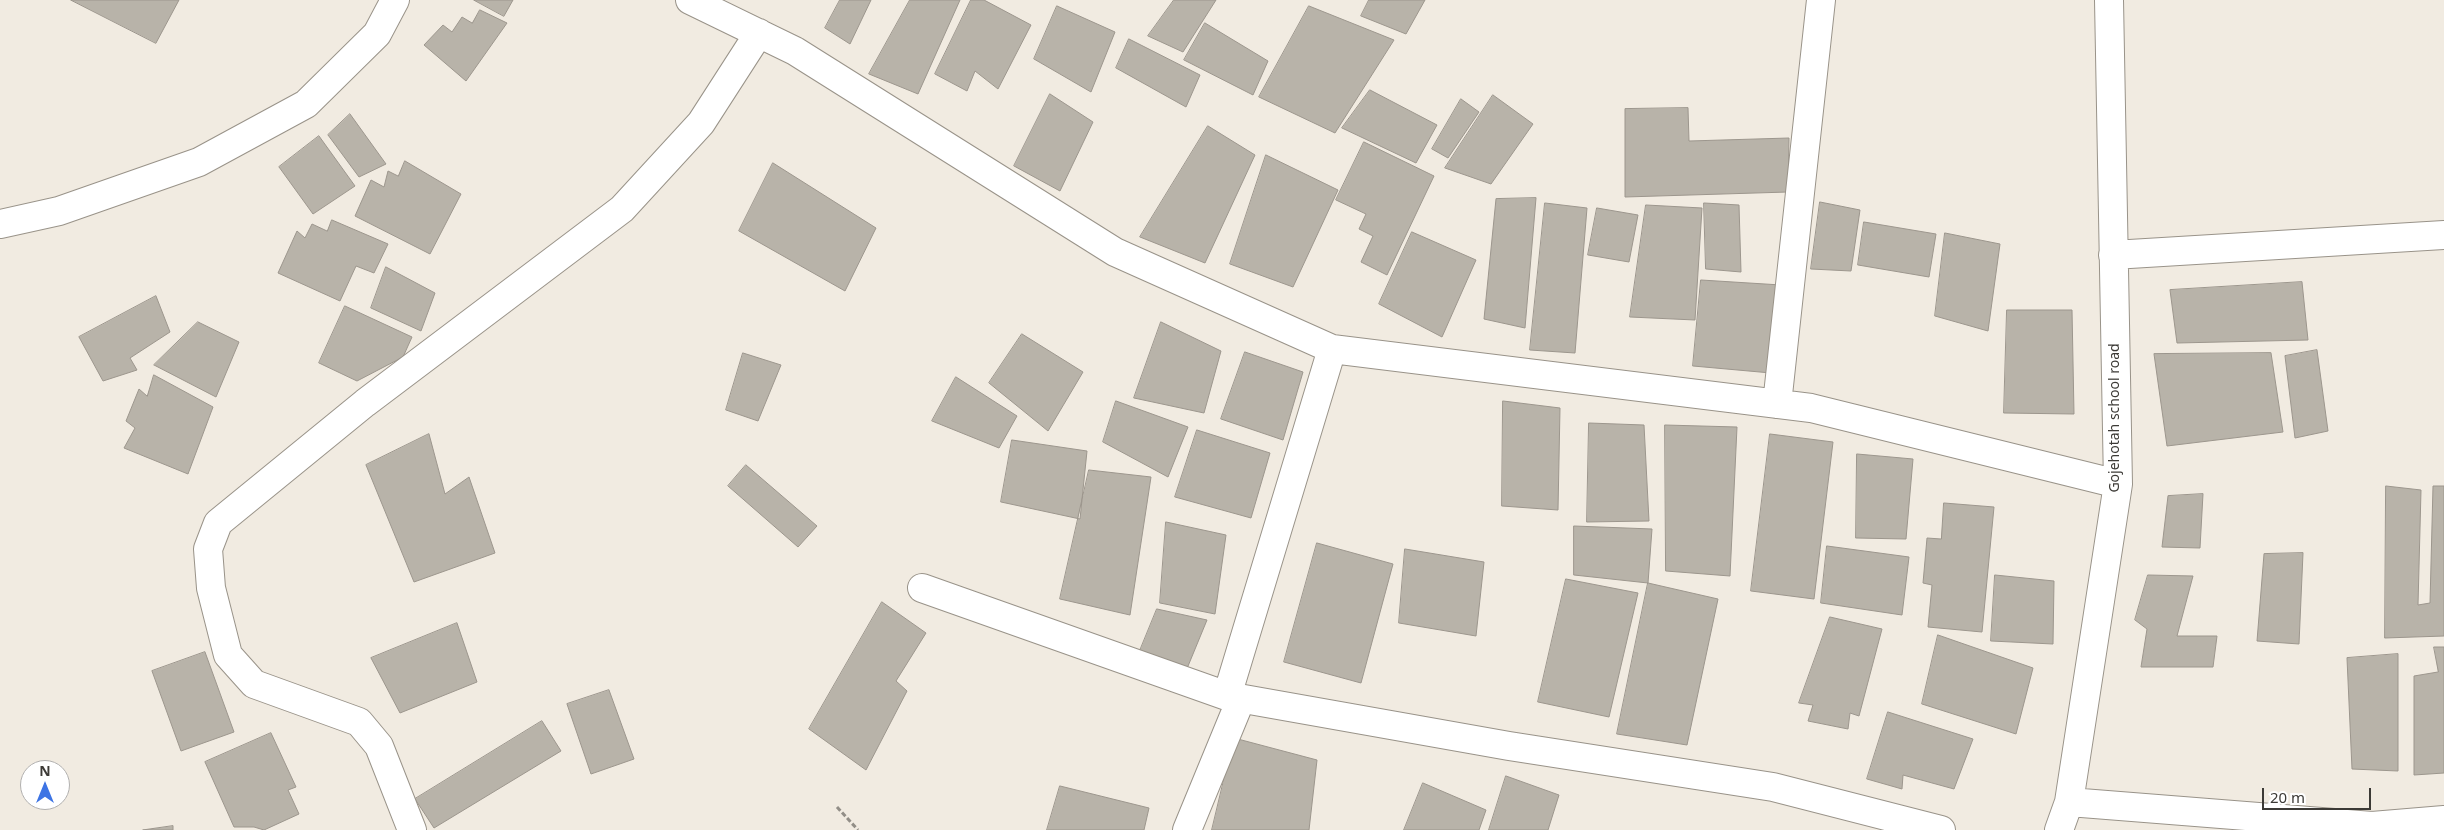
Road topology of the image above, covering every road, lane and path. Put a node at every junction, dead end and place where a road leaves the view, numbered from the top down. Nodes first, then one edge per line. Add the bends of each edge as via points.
1 (395, 0) edge
2 (690, 0) edge
3 (1821, 0) edge
4 (2109, 0) edge
5 (759, 33) junction
6 (0, 224) edge
7 (2444, 235) edge
8 (2113, 255) junction
9 (1332, 349) junction
10 (1777, 404) junction
11 (2118, 484) junction
12 (922, 588) dead end
13 (1234, 697) junction
14 (2069, 802) junction
15 (836, 807) dead end
16 (2444, 820) edge
17 (412, 830) edge
18 (858, 830) edge
19 (1187, 830) edge
20 (1941, 830) edge
21 (2058, 830) edge

1 - 6 street via 377,34 306,104 199,162 59,211
2 - 5 street
3 - 10 street
4 - 8 street, Gojehotah school road
5 - 9 street via 795,51 1115,252
5 - 17 street via 701,122 622,209 365,403 218,523 208,549 211,588 228,655 254,684 358,722 379,746
7 - 8 street
8 - 11 street, Gojehotah school road
9 - 10 street
9 - 13 street
10 - 11 street via 1811,408
11 - 14 street, Gojehotah school road
12 - 13 street
13 - 19 street
13 - 20 street via 1510,746 1773,787
14 - 16 street via 2372,826
14 - 21 street, Gojehotah school road
15 - 18 path

